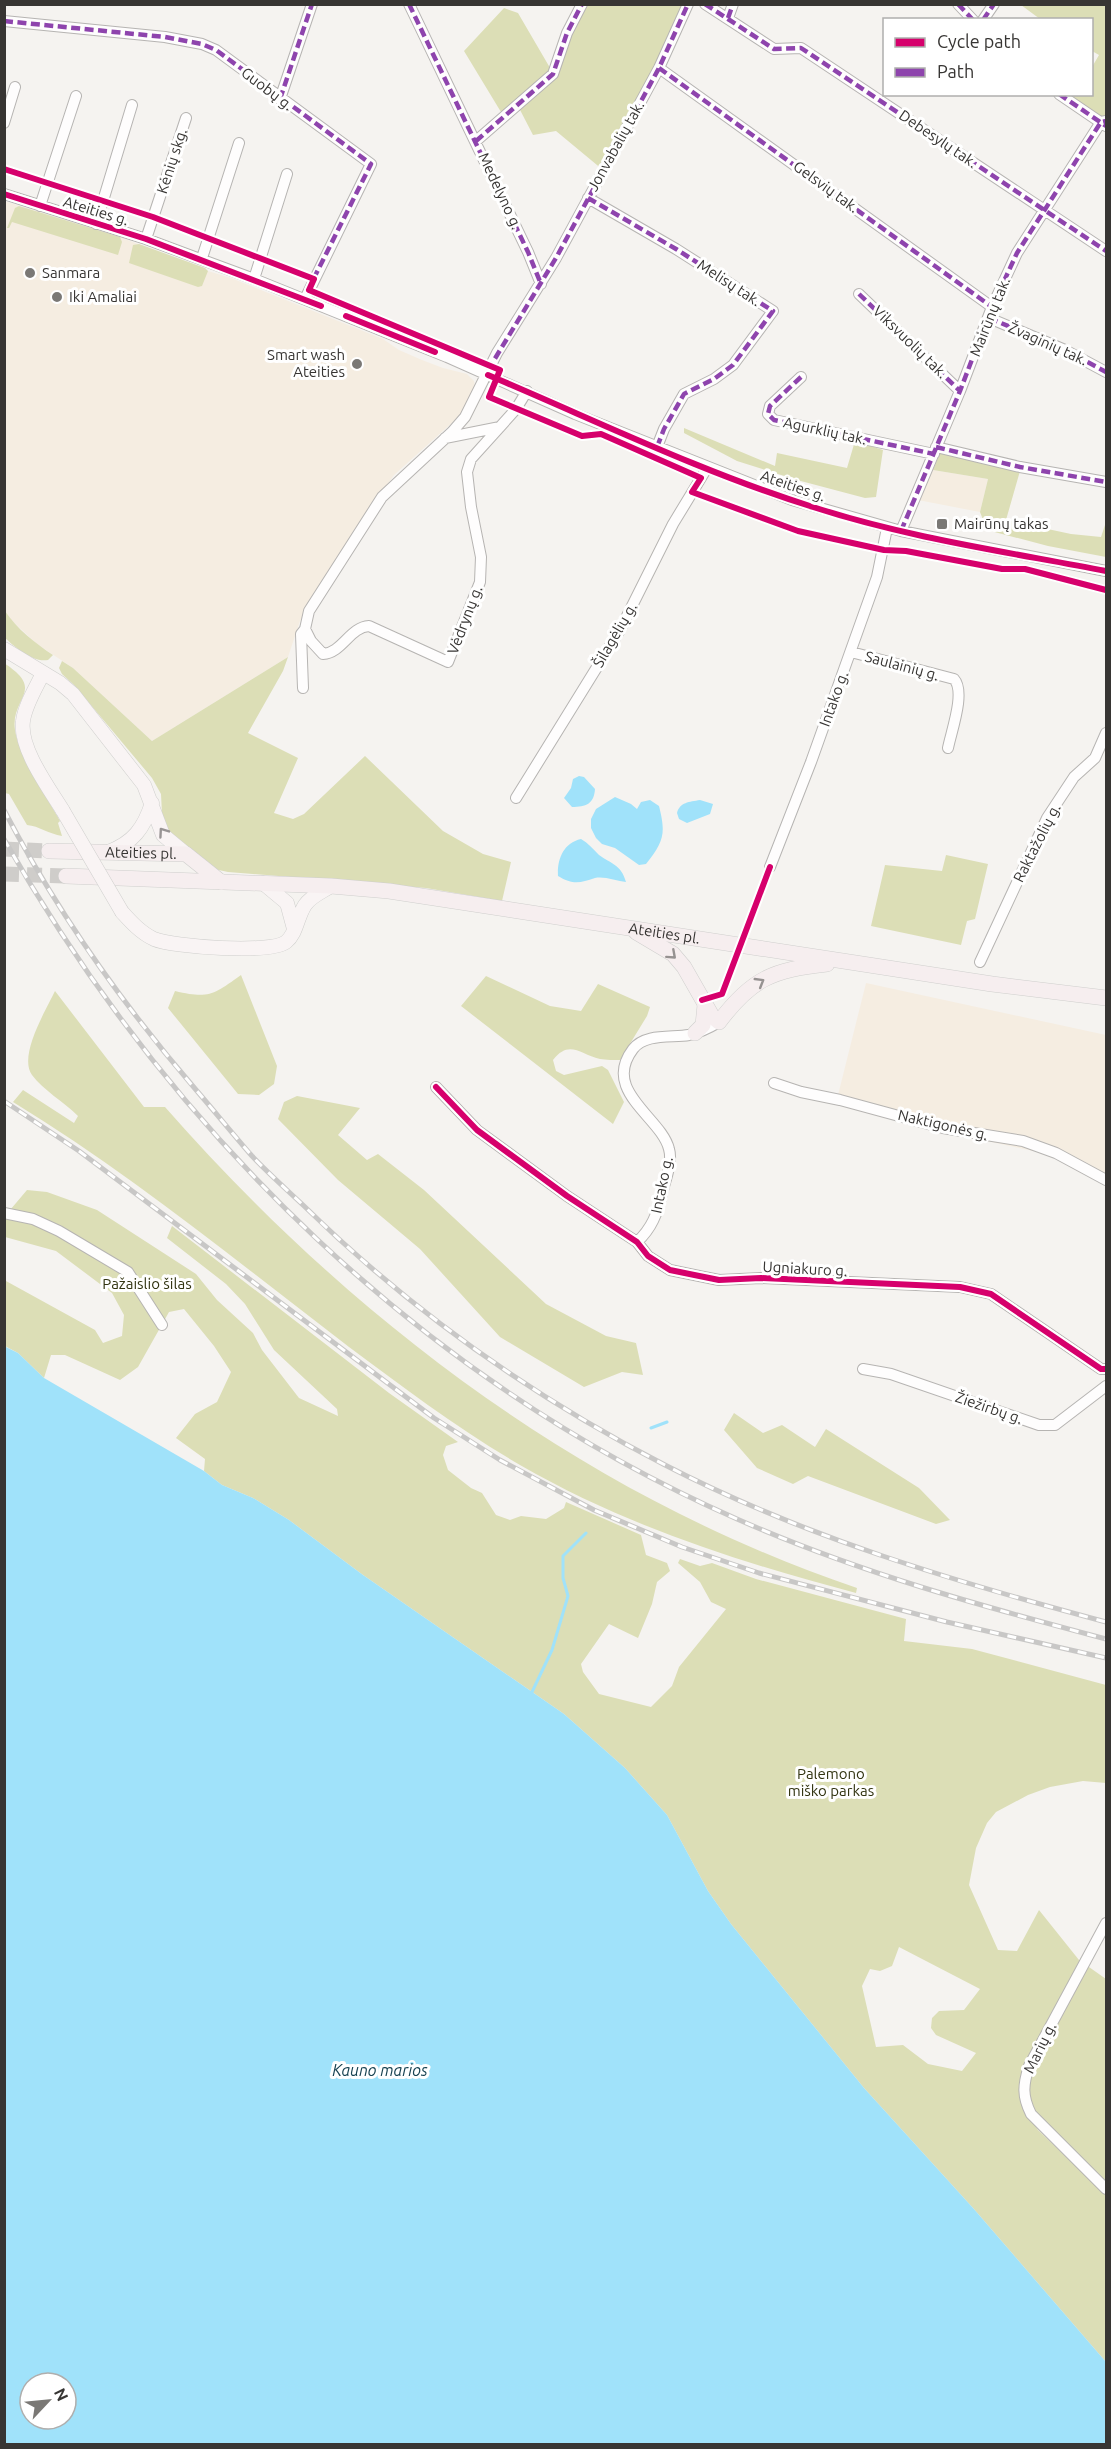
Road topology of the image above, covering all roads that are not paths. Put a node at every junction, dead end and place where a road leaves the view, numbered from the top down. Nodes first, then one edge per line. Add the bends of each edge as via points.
1 (312, 4) edge
2 (409, 4) edge
3 (582, 4) edge
4 (688, 4) edge
5 (705, 4) edge
6 (733, 4) edge
7 (958, 4) edge
8 (994, 4) edge
9 (728, 18) junction
10 (970, 18) edge
11 (984, 18) edge
12 (4, 21) edge
13 (659, 68) junction
14 (15, 87) dead end
15 (76, 96) dead end
16 (1062, 96) edge
17 (280, 99) junction
18 (132, 105) dead end
19 (186, 118) dead end
20 (4, 123) edge
21 (1105, 123) edge
22 (476, 141) junction
23 (239, 143) dead end
24 (287, 174) dead end
25 (4, 194) edge
26 (588, 198) junction
27 (40, 206) junction
28 (1044, 210) junction
29 (96, 224) junction
30 (146, 239) junction
31 (1107, 251) edge
32 (202, 258) junction
33 (254, 279) junction
34 (541, 285) junction
35 (860, 294) dead end
36 (304, 299) junction
37 (992, 307) junction
38 (990, 318) junction
39 (1107, 372) edge
40 (487, 374) junction
41 (801, 377) dead end
42 (960, 390) junction
43 (527, 391) junction
44 (500, 427) junction
45 (445, 438) junction
46 (657, 447) junction
47 (935, 451) junction
48 (707, 468) junction
49 (1107, 482) edge
50 (887, 528) junction
51 (901, 531) junction
52 (1107, 571) edge
53 (305, 629) junction
54 (4, 649) edge
55 (851, 652) junction
56 (43, 674) junction
57 (303, 688) dead end
58 (1107, 734) edge
59 (948, 748) dead end
60 (516, 798) dead end
61 (152, 803) junction
62 (49, 851) tunnel mouth
63 (104, 853) junction
64 (186, 854) junction
65 (770, 867) dead end
66 (66, 876) tunnel mouth
67 (221, 882) junction
68 (263, 884) junction
69 (331, 886) junction
70 (626, 927) junction
71 (294, 931) junction
72 (847, 961) junction
73 (980, 962) dead end
74 (1107, 998) edge
75 (705, 1005) junction
76 (719, 1022) junction
77 (695, 1033) junction
78 (774, 1083) dead end
79 (436, 1087) dead end
80 (1107, 1180) edge
81 (4, 1213) edge
82 (637, 1242) junction
83 (162, 1325) dead end
84 (1107, 1369) edge
85 (863, 1370) dead end
86 (1107, 1386) edge
87 (1107, 1923) edge
88 (1107, 2189) edge

1 - 17 street
2 - 22 street, Medelyno g.
3 - 22 street via 553,74
4 - 13 street, Jonvabalių tak.
5 - 9 street, Debesylų tak.
6 - 9 street
7 - 10 street
8 - 11 street
9 - 28 street, Debesylų tak. via 774,49 801,48
12 - 17 street, Guobų g. via 202,44
13 - 26 street, Jonvabalių tak.
13 - 37 street, Gelsvių tak.
14 - 20 street
15 - 27 street
16 - 21 street
17 - 36 street, Guobų g. via 371,164
18 - 29 street
19 - 30 street, Kėnių skg.
21 - 28 street, Mairūnų tak.
22 - 34 street, Medelyno g.
23 - 32 street
24 - 33 street
25 - 27 street, Ateities g.
26 - 34 street, Jonvabalių tak.
26 - 46 street, Melisų tak. via 773,311 733,364 684,394
27 - 29 street, Ateities g.
28 - 31 street, Debesylų tak.
28 - 37 street, Mairūnų tak. via 1017,253
29 - 30 street, Ateities g.
30 - 32 street, Ateities g.
32 - 33 street, Ateities g.
33 - 36 street, Ateities g.
34 - 40 street
35 - 42 street, Viksvuolių tak.
36 - 40 street, Ateities g.
37 - 38 street, Mairūnų tak.
38 - 39 street, Žvaginių tak.
38 - 42 street, Mairūnų tak.
40 - 43 street, Ateities g.
40 - 45 street via 465,417
41 - 47 street, Agurklių tak. via 770,406 768,414 774,420
42 - 47 street, Mairūnų tak.
43 - 44 street, Vėdrynų g.
43 - 46 street, Ateities g.
44 - 45 street
44 - 53 street, Vėdrynų g. via 471,459 467,472 481,557 480,582 448,662 369,627 323,654
45 - 53 street via 382,497 309,611
46 - 48 street, Ateities g.
47 - 49 street, Agurklių tak.
47 - 51 street, Mairūnų tak.
48 - 50 street, Ateities g. via 800,503
48 - 60 street, Šilagėlių g. via 673,524 620,630
50 - 51 street, Ateities g.
50 - 55 street, Intako g. via 878,577
51 - 52 street, Ateities g.
53 - 57 street via 301,634
54 - 56 main road
55 - 59 street, Saulainių g. via 954,679 960,694
55 - 65 street, Intako g.
56 - 61 main road via 73,694 138,777
56 - 71 main road, bridge via 26,709 22,730 28,750 122,912 142,932 169,944 268,948 285,943
58 - 73 street, Raktažolių g. via 1095,758 1074,777 1047,818
61 - 63 main road via 136,835
64 -> 61 main road via 163,835
62 - 63 highway, Ateities pl.
63 - 64 highway, Ateities pl.
64 - 67 highway, Ateities pl.
66 - 67 highway, Ateities pl.
67 - 68 highway, Ateities pl.
68 - 69 highway, Ateities pl.
68 - 71 main road via 287,903
69 - 70 highway, Ateities pl. via 419,894
69 - 71 main road via 306,903
70 - 72 highway, Ateities pl.
70 -> 75 highway via 673,954
72 - 74 highway, Ateities pl.
76 -> 72 highway via 745,991 763,979 783,970
75 - 76 highway
75 - 77 highway via 703,1025
76 - 77 street, Intako g.
77 - 82 street, Intako g. via 642,1042 627,1060 626,1088 665,1139 671,1160 656,1218
78 - 80 street, Naktigonės g. via 943,1128 1023,1141 1056,1153
79 - 82 street, Ugniakuro g. via 477,1130
81 - 83 street via 33,1219 59,1231 128,1272
82 - 84 street, Ugniakuro g. via 648,1256 670,1270 718,1280 761,1278 977,1290 991,1294 1101,1369
85 - 86 street, Žiežirbų g. via 891,1374 1048,1426 1055,1425
87 - 88 street, Marių g. via 1029,2066 1023,2085 1024,2101 1031,2114

